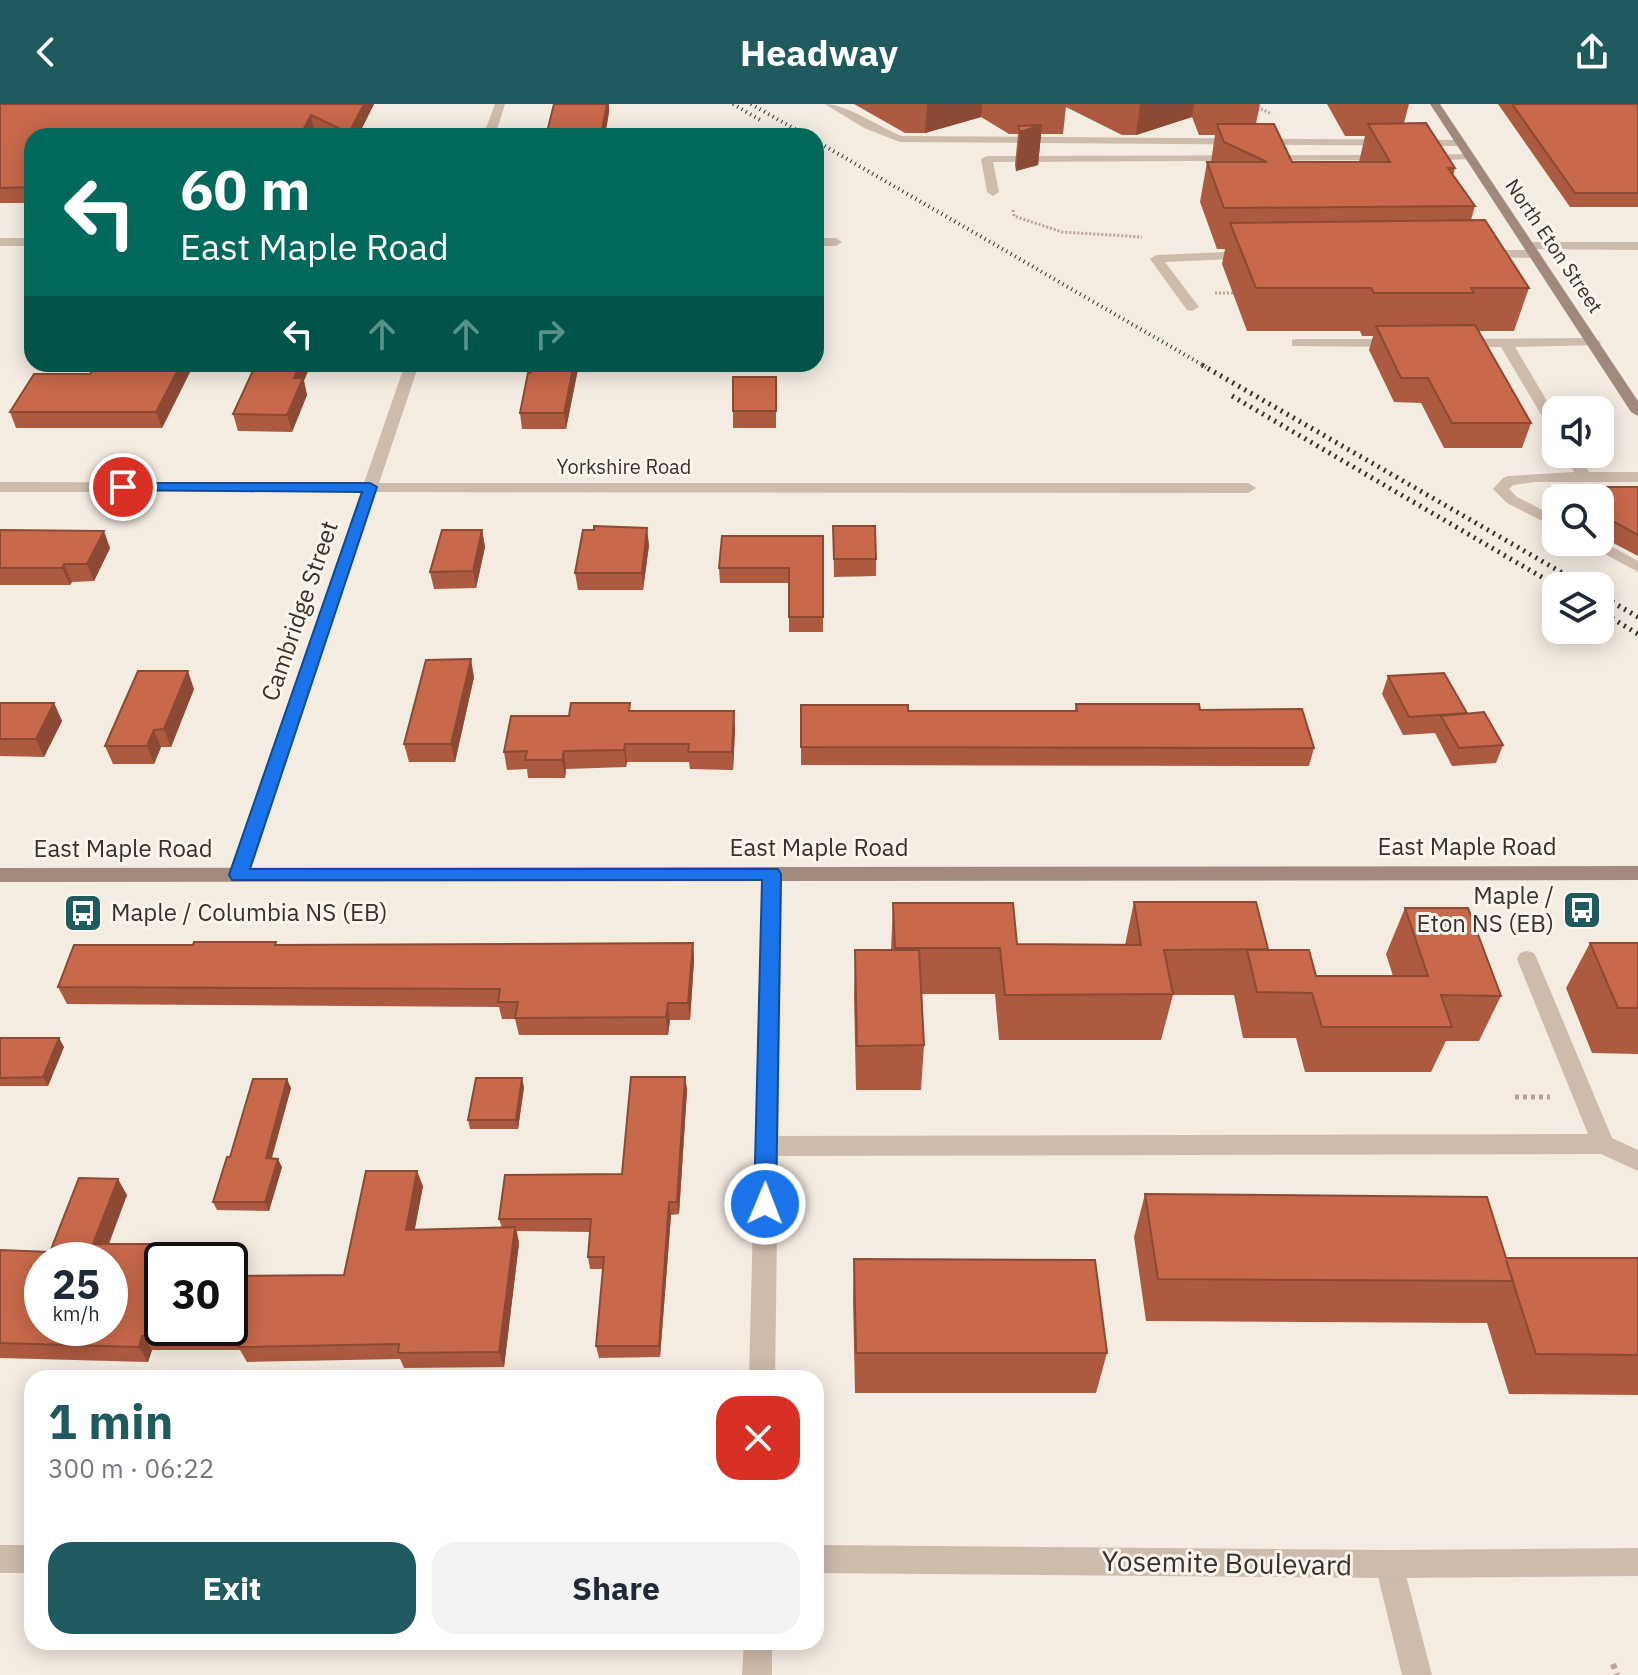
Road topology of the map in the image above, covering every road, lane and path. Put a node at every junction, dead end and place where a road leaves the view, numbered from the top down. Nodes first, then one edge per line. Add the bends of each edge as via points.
1 (500, 104) edge
2 (830, 104) edge
3 (1435, 104) edge
4 (492, 128) edge
5 (1461, 143) junction
6 (1470, 157) junction
7 (1392, 158) edge
8 (1407, 158) edge
9 (993, 192) dead end
10 (0, 242) edge
11 (24, 242) edge
12 (824, 242) edge
13 (836, 242) dead end
14 (1638, 246) edge
15 (1533, 250) junction
16 (1467, 253) edge
17 (1268, 255) edge
18 (1182, 293) junction
19 (1244, 293) edge
20 (1192, 307) dead end
21 (1594, 342) junction
22 (1297, 343) edge
23 (1416, 343) edge
24 (1446, 343) edge
25 (1506, 343) junction
26 (409, 372) edge
27 (1542, 404) edge
28 (1638, 412) edge
29 (1579, 468) edge
30 (1584, 476) junction
31 (1638, 477) edge
32 (0, 487) edge
33 (370, 487) junction
34 (1248, 488) dead end
35 (1542, 516) edge
36 (1614, 554) edge
37 (1638, 567) edge
38 (1638, 873) edge
39 (772, 874) junction
40 (0, 875) edge
41 (238, 875) junction
42 (1527, 959) dead end
43 (1603, 1144) junction
44 (766, 1146) junction
45 (1638, 1161) edge
46 (762, 1370) edge
47 (0, 1559) edge
48 (24, 1559) edge
49 (824, 1559) edge
50 (1638, 1562) edge
51 (1389, 1564) junction
52 (758, 1650) edge
53 (1613, 1664) dead end
54 (757, 1675) edge
55 (1417, 1675) edge
56 (1617, 1675) edge

1 - 4 street
2 - 5 street via 900,139
3 - 5 main road, North Eton Street
5 - 6 main road, North Eton Street
6 - 8 street
6 - 15 main road, North Eton Street
7 - 9 street via 987,159
10 - 11 street
12 - 13 street
14 - 15 street
15 - 16 street
15 - 21 main road, North Eton Street
17 - 18 street via 1156,259
18 - 19 path
18 - 20 street
21 - 25 street
21 - 28 main road, North Eton Street
22 - 23 street
24 - 25 street
25 - 27 street
26 - 33 street, Cambridge Street
29 - 30 street
30 - 31 street
30 - 35 street via 1508,481 1501,489
32 - 33 street, Yorkshire Road
33 - 34 street, Yorkshire Road
33 - 41 street, Cambridge Street
36 - 37 street
38 - 39 main road, East Maple Road
39 - 41 main road, East Maple Road
39 - 44 street
40 - 41 main road, East Maple Road
42 - 43 street
43 - 44 street
43 - 45 street
44 - 46 street
47 - 48 street
49 - 51 street, Yosemite Boulevard
50 - 51 street, Yosemite Boulevard
51 - 55 street
52 - 54 street
53 - 56 path

